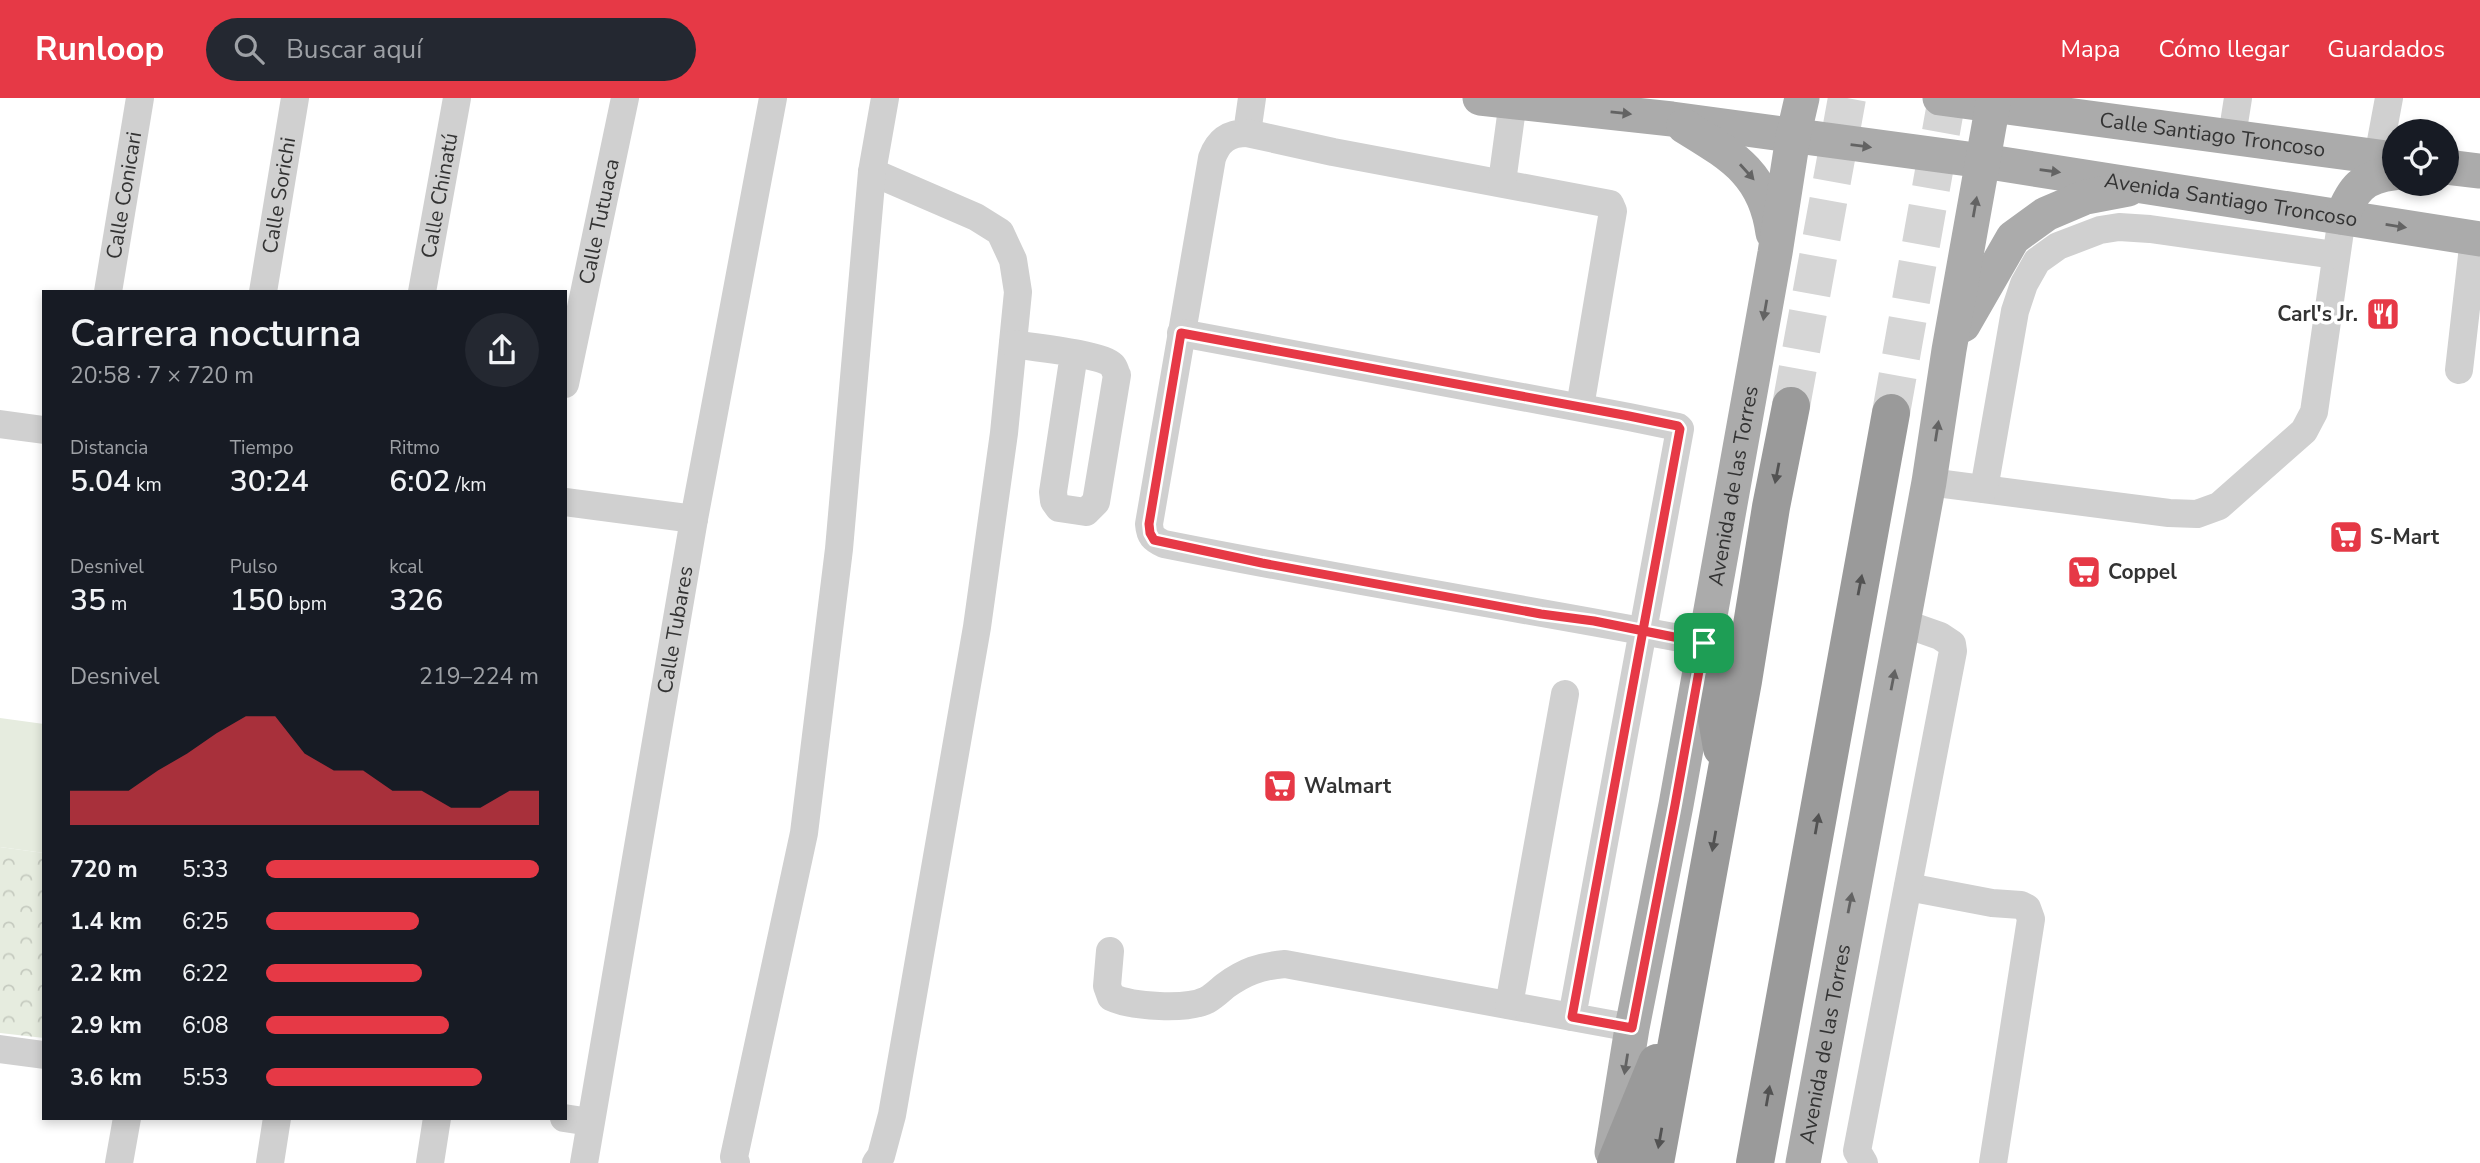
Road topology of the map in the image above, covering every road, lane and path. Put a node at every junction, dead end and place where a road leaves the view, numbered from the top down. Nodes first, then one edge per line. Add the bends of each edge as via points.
1 (140, 98) edge
2 (295, 98) edge
3 (457, 98) edge
4 (625, 98) edge
5 (773, 98) edge
6 (885, 98) edge
7 (1252, 98) edge
8 (1802, 98) edge
9 (1940, 98) edge
10 (2238, 98) edge
11 (2389, 98) edge
12 (1947, 99) edge
13 (1496, 100) edge
14 (1993, 101) edge
15 (2077, 104) edge
16 (1672, 119) junction
17 (2389, 119) edge
18 (1247, 133) junction
19 (2232, 136) junction
20 (1793, 137) junction
21 (1983, 161) junction
22 (2382, 162) edge
23 (2382, 169) edge
24 (872, 172) junction
25 (1502, 182) junction
26 (2148, 185) junction
27 (2342, 217) junction
28 (2477, 239) edge
29 (1775, 253) junction
30 (2335, 255) junction
31 (108, 290) edge
32 (263, 290) edge
33 (422, 290) edge
34 (1181, 333) junction
35 (1013, 344) junction
36 (1950, 350) junction
37 (1074, 354) junction
38 (2459, 370) dead end
39 (567, 374) edge
40 (1791, 406) tunnel mouth
41 (1580, 407) junction
42 (1891, 413) tunnel mouth
43 (0, 425) edge
44 (42, 430) edge
45 (1929, 482) junction
46 (1984, 489) junction
47 (567, 502) edge
48 (694, 519) junction
49 (1903, 623) junction
50 (1644, 630) junction
51 (1704, 643) junction
52 (1748, 651) junction
53 (1565, 694) dead end
54 (1726, 774) junction
55 (1908, 887) junction
56 (1110, 951) dead end
57 (1686, 994) junction
58 (1509, 1005) junction
59 (1572, 1017) junction
60 (1632, 1028) junction
61 (0, 1049) edge
62 (42, 1055) edge
63 (127, 1120) edge
64 (277, 1120) edge
65 (438, 1120) edge
66 (577, 1120) edge
67 (119, 1163) edge
68 (270, 1163) edge
69 (430, 1163) edge
70 (584, 1163) edge
71 (736, 1163) edge
72 (876, 1163) edge
73 (1610, 1163) edge
74 (1616, 1163) edge
75 (1655, 1163) edge
76 (1755, 1163) edge
77 (1803, 1163) edge
78 (1864, 1163) edge
79 (1993, 1163) edge

1 - 31 street, Calle Conicari
2 - 32 street, Calle Sorichi
3 - 33 street, Calle Chinatú
4 - 39 street, Calle Tutuaca
5 - 48 street, Calle Tubares
6 - 24 street
7 - 18 street
8 - 20 main road, Avenida de las Torres
9 - 12 main road
10 - 19 street
11 - 17 street
12 - 14 main road, Calle Santiago Troncoso
13 -> 16 main road
13 - 25 street
14 - 15 main road, Calle Santiago Troncoso
14 - 21 main road, Avenida de las Torres
15 - 19 main road, Calle Santiago Troncoso
16 - 20 main road
16 -> 29 main road via 1725,151 1760,186 1770,211
18 - 25 street
18 - 34 street via 1216,145
19 - 22 main road, Calle Santiago Troncoso
20 -> 21 main road
20 - 29 main road, Avenida de las Torres
21 -> 26 main road, Avenida Santiago Troncoso
36 -> 21 main road, Avenida de las Torres
23 - 27 main road via 2358,186
24 - 35 street via 976,217 1000,233 1013,260 1018,292
24 - 71 street via 839,549 804,833
25 - 41 street via 1606,202 1612,207
26 - 27 main road, Avenida Santiago Troncoso
26 - 36 main road via 2086,197 2046,214 2013,238
27 -> 28 main road, Avenida Santiago Troncoso
27 - 30 street
28 - 38 street
29 -> 51 main road, Avenida de las Torres
30 - 46 street via 2310,422 2218,506 2197,514 2169,513
30 - 46 street via 2119,227 2058,246 2037,261 2015,311
34 - 41 street
34 - 50 street via 1149,524 1154,540
35 - 37 street
35 - 72 street via 977,627 892,1115
45 -> 36 main road, Avenida de las Torres
37 - 37 street via 1053,492 1059,508 1086,512 1096,502 1117,375 1101,358
40 -> 52 highway, Avenida de las Torres
41 - 50 street via 1680,429
76 -> 42 highway
43 - 44 street
45 - 46 street
45 - 49 main road, Avenida de las Torres
47 - 48 street
48 - 66 street, Calle Tubares
49 - 55 street via 1940,636 1954,651
77 -> 49 main road, Avenida de las Torres
50 - 51 street
50 - 59 street
51 - 52 street
51 - 54 highway
51 - 60 main road, Avenida de las Torres
52 - 54 highway, Avenida de las Torres
53 - 58 street
54 -> 57 highway, Avenida de las Torres
55 - 78 street via 1857,1151
55 - 79 street via 2021,905 2030,912
56 - 58 street via 1107,986 1111,997 1121,1002 1182,1006 1207,1000 1250,970 1285,964
57 - 74 highway
57 -> 75 highway, Avenida de las Torres
58 - 59 street
59 - 60 street
60 -> 73 main road, Avenida de las Torres
61 - 62 street
63 - 67 street
64 - 68 street
65 - 69 street
66 - 70 street, Calle Tubares

